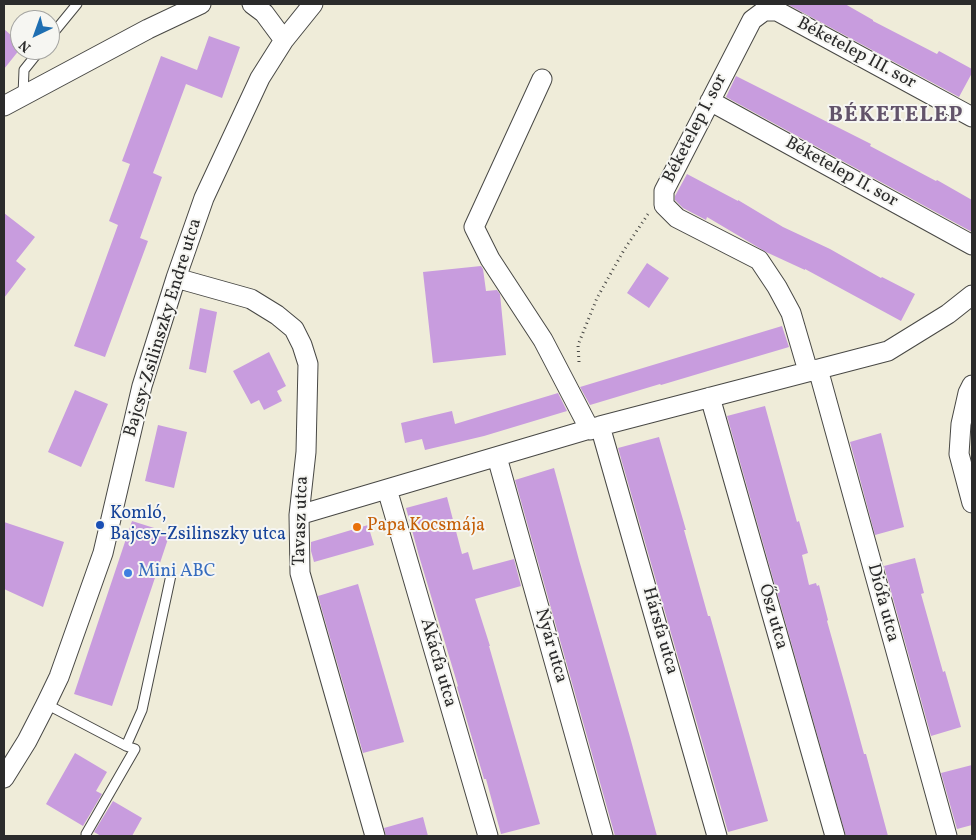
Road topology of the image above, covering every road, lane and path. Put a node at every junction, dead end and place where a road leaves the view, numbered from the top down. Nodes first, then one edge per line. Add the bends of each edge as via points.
1 (77, 4) edge
2 (201, 4) edge
3 (252, 4) edge
4 (313, 4) edge
5 (764, 11) joint
6 (60, 25) edge
7 (284, 40) junction
8 (32, 60) edge
9 (542, 79) dead end
10 (23, 95) junction
11 (710, 101) junction
12 (4, 106) edge
13 (972, 117) edge
14 (664, 190) junction
15 (972, 245) edge
16 (176, 278) junction
17 (972, 295) edge
18 (813, 370) junction
19 (972, 385) edge
20 (571, 394) junction
21 (710, 397) junction
22 (595, 428) junction
23 (497, 457) junction
24 (387, 489) junction
25 (972, 504) edge
26 (299, 515) junction
27 (171, 575) dead end
28 (46, 704) junction
29 (126, 746) junction
30 (4, 778) edge
31 (86, 834) dead end
32 (375, 836) edge
33 (488, 836) edge
34 (603, 836) edge
35 (717, 836) edge
36 (835, 836) edge
37 (947, 836) edge

1 - 6 lane
2 - 10 street
3 - 7 street via 264,13
4 - 7 street, Bajcsy-Zsilinszky Endre utca
5 - 11 street, Béketelep I. sor via 752,20
5 - 13 street, Béketelep III. sor via 777,11
7 - 16 street, Bajcsy-Zsilinszky Endre utca via 260,78 204,198
8 - 10 lane via 24,70
9 - 20 street, Hársfa utca via 474,227 490,259 544,340
10 - 12 street
11 - 14 street, Béketelep I. sor
11 - 15 street, Béketelep II. sor
14 - 18 street, Béketelep I. sor via 664,205 677,218 759,260 791,312
14 - 20 path via 597,298 578,345 579,369
16 - 26 street, Tavasz utca via 251,298 294,329 308,364 306,452
16 - 28 street, Bajcsy-Zsilinszky Endre utca via 142,386 103,553 59,677
17 - 18 street via 888,351
18 - 21 street
18 - 37 street, Diófa utca
19 - 25 street via 961,424 959,454
20 - 22 street, Hársfa utca
21 - 22 street
21 - 36 street, Ősz utca
22 - 23 street
22 - 35 street, Hársfa utca
23 - 24 street
23 - 34 street, Nyár utca
24 - 26 street
24 - 33 street, Akácfa utca
26 - 32 street, Tavasz utca via 300,573
27 - 29 lane via 142,710
28 - 29 lane
28 - 30 street, Bajcsy-Zsilinszky Endre utca
29 - 31 lane via 135,749

